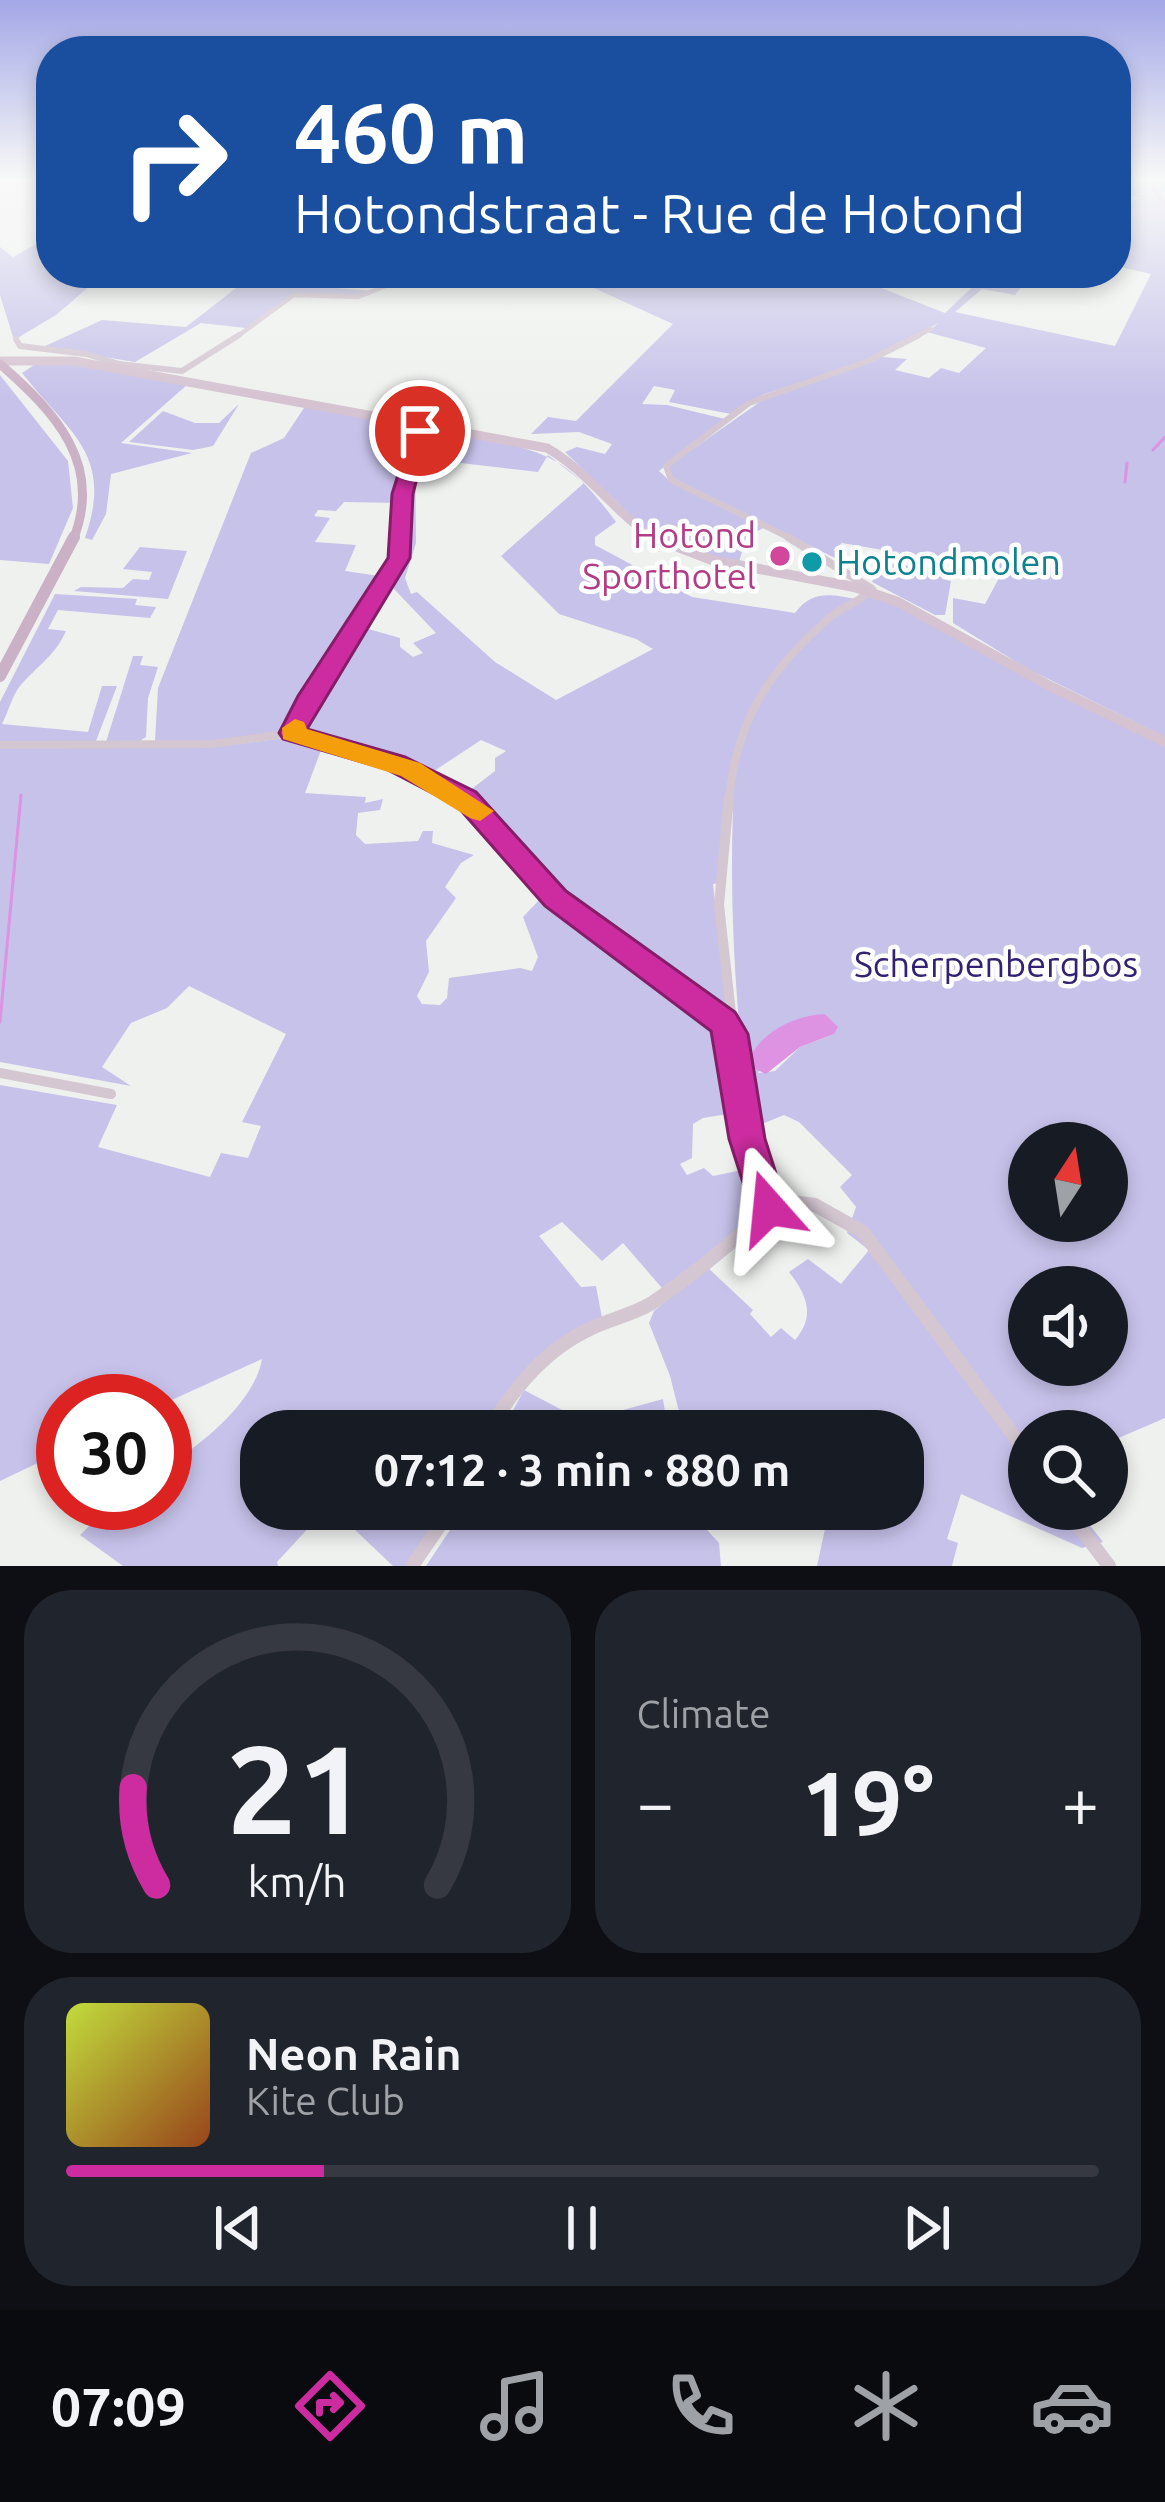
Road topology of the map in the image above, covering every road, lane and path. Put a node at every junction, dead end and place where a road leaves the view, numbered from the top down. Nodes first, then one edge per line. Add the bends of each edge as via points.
1 (380, 288) edge
2 (931, 329) dead end
3 (16, 339) dead end
4 (84, 363) junction
5 (116, 363) junction
6 (2, 365) edge
7 (183, 376) junction
8 (425, 423) junction
9 (870, 594) junction
10 (0, 676) edge
11 (292, 733) junction
12 (1165, 742) edge
13 (0, 745) edge
14 (726, 1025) junction
15 (0, 1072) edge
16 (111, 1094) dead end
17 (769, 1199) junction
18 (501, 1410) edge
19 (1008, 1428) edge
20 (437, 1530) edge
21 (1081, 1530) edge
22 (412, 1566) edge
23 (1108, 1566) edge

1 - 7 street via 358,297 294,295
2 - 9 street via 749,403 665,470 682,486 830,559 868,582
3 - 5 street
4 - 5 street
4 - 6 main road
4 - 7 main road
5 - 7 street
6 - 10 main road via 76,457 86,488 72,541
7 - 8 main road
8 - 9 main road via 559,454 628,521 676,549
8 - 11 street via 405,478 399,558
9 - 12 main road via 908,606
9 - 14 street via 836,612 748,712 731,776 719,905
11 - 13 street via 213,744
11 - 14 street via 396,763 466,799 555,898
14 - 17 street via 747,1139
15 - 16 street
17 - 18 street via 752,1224 649,1305 587,1329 547,1356
17 - 19 street via 815,1205 863,1232
20 - 22 street
21 - 23 street

